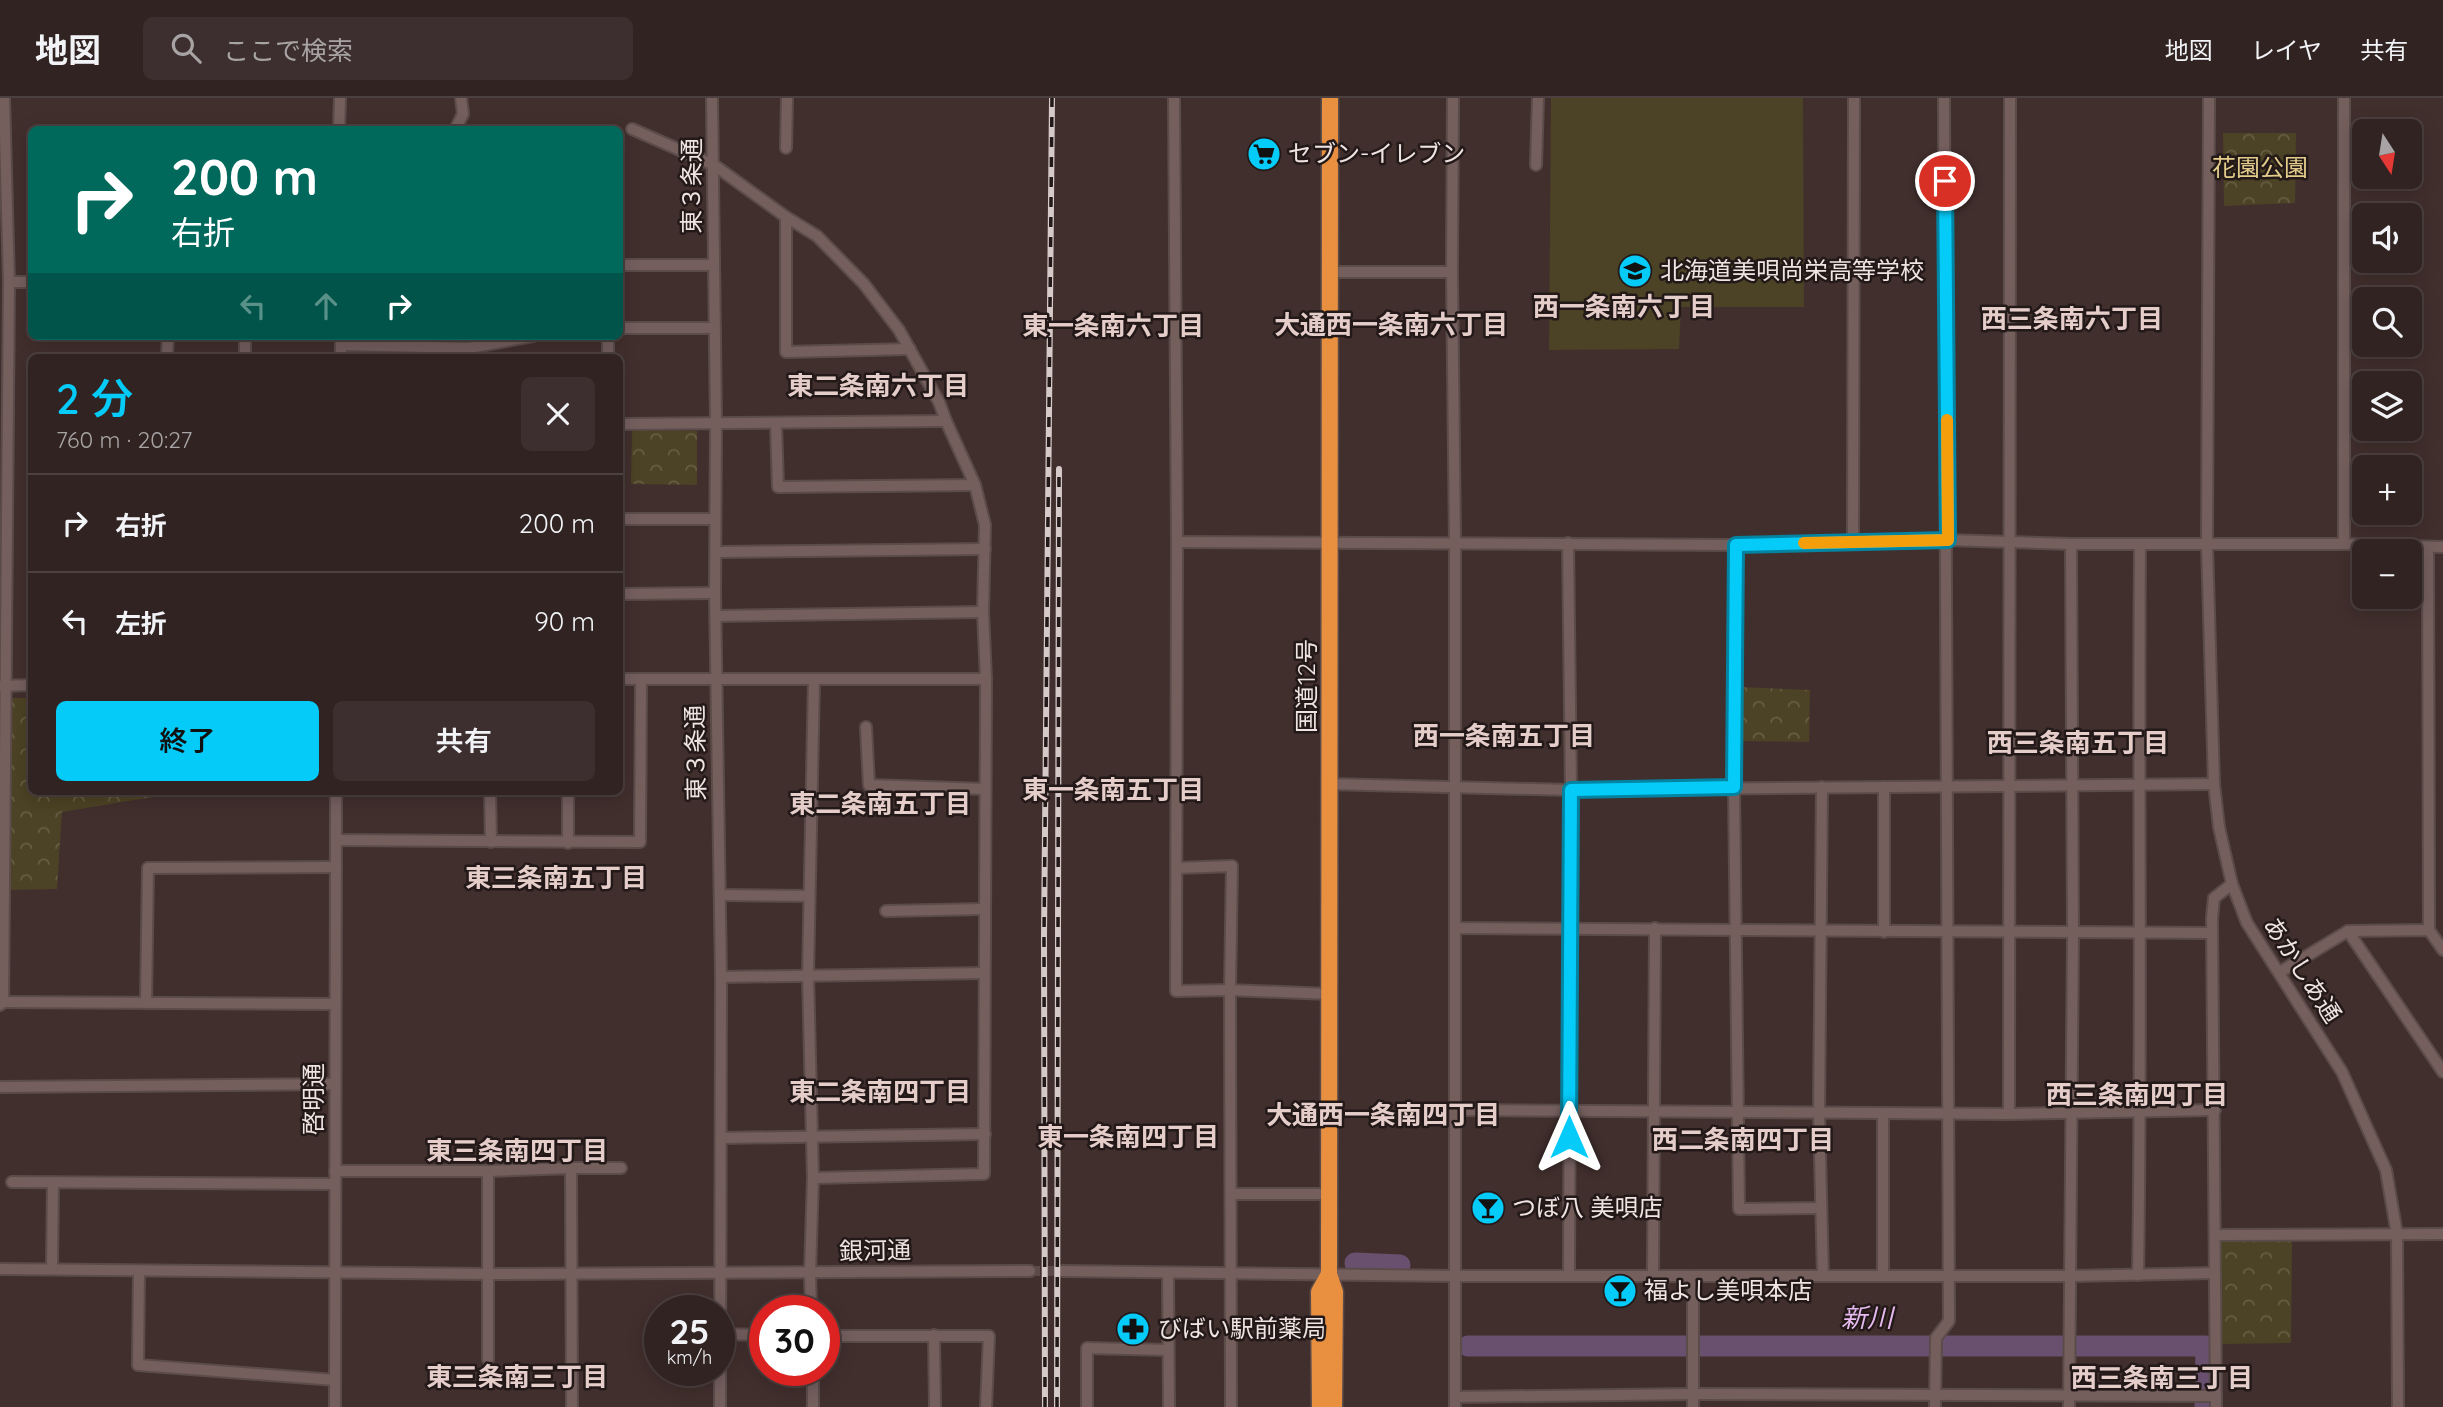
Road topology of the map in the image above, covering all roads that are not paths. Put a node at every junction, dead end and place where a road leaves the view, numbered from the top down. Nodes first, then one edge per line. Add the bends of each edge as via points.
1 (4, 98) edge
2 (340, 98) edge
3 (461, 98) edge
4 (712, 98) edge
5 (787, 98) edge
6 (1174, 98) edge
7 (1329, 98) edge
8 (1453, 98) edge
9 (1538, 98) edge
10 (1853, 98) edge
11 (1944, 98) edge
12 (2010, 98) edge
13 (2209, 98) edge
14 (2344, 98) edge
15 (340, 126) edge
16 (457, 126) edge
17 (632, 129) dead end
18 (786, 148) dead end
19 (714, 165) junction
20 (1536, 165) dead end
21 (786, 217) junction
22 (623, 264) edge
23 (713, 265) junction
24 (1331, 272) junction
25 (1452, 272) junction
26 (9, 282) junction
27 (28, 282) edge
28 (623, 328) edge
29 (715, 328) junction
30 (512, 340) edge
31 (341, 346) edge
32 (910, 349) junction
33 (946, 421) junction
34 (716, 423) junction
35 (623, 424) edge
36 (776, 424) junction
37 (4, 439) edge
38 (3, 476) edge
39 (975, 485) junction
40 (623, 519) edge
41 (715, 519) junction
42 (1948, 540) junction
43 (1177, 542) junction
44 (1330, 542) junction
45 (1853, 542) junction
46 (2010, 543) junction
47 (1455, 544) junction
48 (1568, 544) junction
49 (2071, 544) junction
50 (2140, 544) junction
51 (2344, 544) junction
52 (1736, 545) junction
53 (2207, 545) junction
54 (2428, 547) junction
55 (2443, 547) edge
56 (985, 549) junction
57 (716, 552) junction
58 (3, 578) edge
59 (715, 593) junction
60 (623, 594) edge
61 (983, 612) junction
62 (716, 616) junction
63 (716, 678) junction
64 (623, 679) edge
65 (641, 679) junction
66 (814, 679) junction
67 (986, 679) junction
68 (2, 685) edge
69 (28, 685) edge
70 (866, 727) dead end
71 (1329, 784) junction
72 (2214, 784) junction
73 (2138, 785) junction
74 (1455, 786) junction
75 (1947, 786) junction
76 (2010, 786) junction
77 (2072, 786) junction
78 (1734, 787) junction
79 (1822, 787) junction
80 (1884, 787) junction
81 (985, 789) junction
82 (1571, 790) junction
83 (336, 795) edge
84 (491, 795) edge
85 (568, 795) edge
86 (336, 840) junction
87 (491, 842) junction
88 (568, 843) junction
89 (3, 849) edge
90 (336, 867) junction
91 (1177, 868) junction
92 (2232, 884) junction
93 (720, 895) junction
94 (809, 896) junction
95 (984, 909) junction
96 (886, 911) dead end
97 (1455, 928) junction
98 (1569, 928) junction
99 (1655, 928) junction
100 (1735, 929) junction
101 (2429, 930) junction
102 (1819, 931) junction
103 (2348, 931) junction
104 (1884, 932) junction
105 (1948, 933) junction
106 (2011, 933) junction
107 (2073, 933) junction
108 (2140, 933) junction
109 (2212, 933) junction
110 (2443, 950) edge
111 (984, 972) junction
112 (2280, 972) junction
113 (807, 975) junction
114 (722, 977) junction
115 (1230, 990) junction
116 (1329, 994) junction
117 (1, 1003) edge
118 (146, 1003) junction
119 (335, 1004) junction
120 (2443, 1072) edge
121 (335, 1084) junction
122 (0, 1087) edge
123 (1569, 1109) junction
124 (1455, 1110) junction
125 (2215, 1110) junction
126 (1655, 1111) junction
127 (1738, 1112) junction
128 (2141, 1112) junction
129 (2072, 1113) junction
130 (1819, 1114) junction
131 (1883, 1114) junction
132 (1947, 1114) junction
133 (2009, 1114) junction
134 (985, 1135) junction
135 (811, 1137) junction
136 (721, 1138) junction
137 (571, 1168) junction
138 (621, 1168) dead end
139 (335, 1171) junction
140 (488, 1171) junction
141 (813, 1178) junction
142 (12, 1182) dead end
143 (53, 1183) junction
144 (335, 1184) junction
145 (1232, 1194) junction
146 (1329, 1194) junction
147 (1821, 1208) junction
148 (2397, 1234) junction
149 (2443, 1234) edge
150 (2215, 1235) junction
151 (0, 1269) edge
152 (52, 1269) junction
153 (1030, 1270) tunnel mouth
154 (1063, 1271) tunnel mouth
155 (139, 1272) junction
156 (335, 1272) junction
157 (572, 1273) junction
158 (720, 1273) junction
159 (810, 1273) junction
160 (1233, 1273) junction
161 (2214, 1273) junction
162 (488, 1274) junction
163 (1168, 1274) junction
164 (1329, 1274) junction
165 (1569, 1275) junction
166 (1883, 1275) junction
167 (1949, 1275) junction
168 (2138, 1275) junction
169 (1454, 1276) junction
170 (1653, 1276) junction
171 (1693, 1276) junction
172 (1823, 1276) junction
173 (2072, 1276) junction
174 (720, 1295) edge
175 (811, 1295) edge
176 (840, 1335) edge
177 (934, 1335) junction
178 (1168, 1350) junction
179 (488, 1359) dead end
180 (335, 1380) junction
181 (720, 1386) edge
182 (813, 1386) edge
183 (1693, 1394) junction
184 (1935, 1395) junction
185 (2069, 1401) edge
186 (2216, 1401) edge
187 (1455, 1402) edge
188 (335, 1407) edge
189 (572, 1407) edge
190 (720, 1407) edge
191 (814, 1407) edge
192 (935, 1407) edge
193 (986, 1407) edge
194 (1087, 1407) edge
195 (1169, 1407) edge
196 (1231, 1407) edge
197 (1320, 1407) edge
198 (1334, 1407) edge
199 (1693, 1407) edge
200 (1935, 1407) edge
201 (2398, 1407) edge

1 - 26 street
2 - 15 street
3 - 16 street via 463,114
4 - 19 street, 東３条通
5 - 18 street
6 - 43 street
7 - 24 highway, 国道12号
8 - 25 street
9 - 20 street
10 - 45 street
11 - 42 street
12 - 46 street
13 - 53 street, あかしあ通
14 - 51 street
17 - 19 street
19 - 21 street
19 - 23 street, 東３条通
21 - 32 street via 817,236 864,284
21 - 32 street via 786,352
22 - 23 street
23 - 29 street, 東３条通
24 - 25 street
24 - 44 highway, 国道12号
25 - 47 street
26 - 27 street
26 - 37 street
28 - 29 street
29 - 34 street, 東３条通
30 - 31 street via 469,348
32 - 33 street
33 - 36 street
33 - 39 street
34 - 35 street
34 - 36 street
34 - 41 street, 東３条通
36 - 39 street via 779,487
37 - 38 street
38 - 58 street
39 - 56 street via 985,525
40 - 41 street
41 - 57 street, 東３条通
42 - 45 street
42 - 46 street
42 - 75 street
43 - 44 street
43 - 91 street
44 - 47 street
44 - 71 highway, 国道12号
45 - 52 street
46 - 49 street
46 - 76 street
47 - 48 street
47 - 74 street
48 - 52 street
48 - 82 street
49 - 50 street
49 - 77 street
50 - 53 street
50 - 73 street
51 - 53 street
51 - 54 street
52 - 78 street
53 - 72 street, あかしあ通
54 - 55 street
54 - 101 street
56 - 57 street
56 - 61 street
57 - 59 street, 東３条通
58 - 68 street
59 - 60 street
59 - 62 street, 東３条通
61 - 62 street
61 - 67 street
62 - 63 street, 東３条通
63 - 65 street
63 - 66 street
63 - 93 street, 東３条通
64 - 65 street
65 - 88 street via 640,842
66 - 67 street
66 - 94 street
67 - 81 street
68 - 69 street
68 - 89 street
70 - 81 street via 869,785
71 - 74 street
71 - 116 highway, 国道12号
72 - 73 street
72 - 92 street, あかしあ通
73 - 77 street
73 - 108 street
74 - 82 street
74 - 97 street
75 - 76 street
75 - 80 street
75 - 105 street
76 - 77 street
76 - 106 street
77 - 107 street
78 - 79 street
78 - 82 street
78 - 100 street
79 - 80 street
79 - 102 street
80 - 104 street
81 - 95 street
82 - 98 street
83 - 86 street, 啓明通
84 - 87 street
85 - 88 street
86 - 87 street
86 - 90 street, 啓明通
87 - 88 street
89 - 117 street
90 - 118 street via 148,868
90 - 119 street, 啓明通
91 - 115 street via 1177,991
91 - 115 street via 1231,866
92 - 109 street via 2214,898
92 - 112 street, あかしあ通 via 2247,923
93 - 94 street
93 - 114 street, 東３条通
94 - 113 street
95 - 96 street
95 - 111 street
97 - 98 street
97 - 124 street
98 - 99 street
98 - 123 street
99 - 100 street
99 - 126 street
100 - 102 street
100 - 127 street
101 - 103 street
101 - 110 street
102 - 104 street
102 - 130 street
103 - 112 street
103 - 120 street
104 - 105 street
105 - 106 street
105 - 132 street
106 - 107 street
106 - 133 street
107 - 108 street
107 - 129 street
108 - 109 street
108 - 128 street
109 - 125 street
111 - 113 street
111 - 134 street
112 - 148 street, あかしあ通 via 2342,1072 2376,1144 2386,1170
113 - 114 street
113 - 135 street
114 - 136 street, 東３条通
115 - 116 street
115 - 145 street
116 - 146 highway, 国道12号
117 - 118 street
118 - 119 street
119 - 121 street, 啓明通
121 - 122 street
121 - 139 street, 啓明通
123 - 124 street
123 - 126 street
123 - 165 street
124 - 169 street
125 - 128 street
125 - 150 street
126 - 127 street
126 - 170 street
127 - 130 street
127 - 147 street via 1739,1209
128 - 129 street
128 - 168 street
129 - 133 street
129 - 173 street
130 - 131 street
130 - 147 street
131 - 132 street
131 - 166 street
132 - 133 street
132 - 167 street
134 - 135 street
134 - 141 street via 984,1174
135 - 136 street
135 - 141 street
136 - 158 street, 東３条通
137 - 138 street
137 - 140 street
137 - 157 street
139 - 140 street
139 - 144 street, 啓明通
140 - 162 street
141 - 159 street
142 - 143 street
143 - 144 street
143 - 152 street
144 - 156 street, 啓明通
145 - 146 street
145 - 160 street
146 - 164 highway, 国道12号
147 - 172 street
148 - 149 street
148 - 150 street
148 - 201 street, あかしあ通
150 - 161 street
151 - 152 street, 銀河通
152 - 155 street, 銀河通
153 - 159 street, 銀河通
154 - 163 street
155 - 156 street, 銀河通
155 - 180 street via 138,1365
156 - 162 street, 銀河通
156 - 180 street, 啓明通
157 - 158 street, 銀河通
157 - 162 street, 銀河通
157 - 189 street
158 - 159 street, 銀河通
158 - 174 street, 東３条通
159 - 175 street
160 - 163 street
160 - 164 street
160 - 196 street
161 - 168 street
161 - 186 street
162 - 179 street
163 - 178 street
164 - 169 street
164 - 197 highway, 国道12号 via 1320,1292
164 - 198 highway, 国道12号 via 1335,1292
165 - 169 street
165 - 170 street
166 - 167 street
166 - 172 street
167 - 173 street
167 - 184 street via 1949,1321 1936,1338
168 - 173 street
169 - 187 street
170 - 171 street
171 - 172 street
171 - 183 street
173 - 185 street
176 - 177 street
177 - 192 street
177 - 193 street via 989,1336
178 - 194 street via 1087,1348
178 - 195 street
180 - 188 street, 啓明通
181 - 190 street, 東３条通
182 - 191 street
183 - 184 street
183 - 187 street
183 - 199 street
184 - 185 street
184 - 200 street
185 - 186 street

